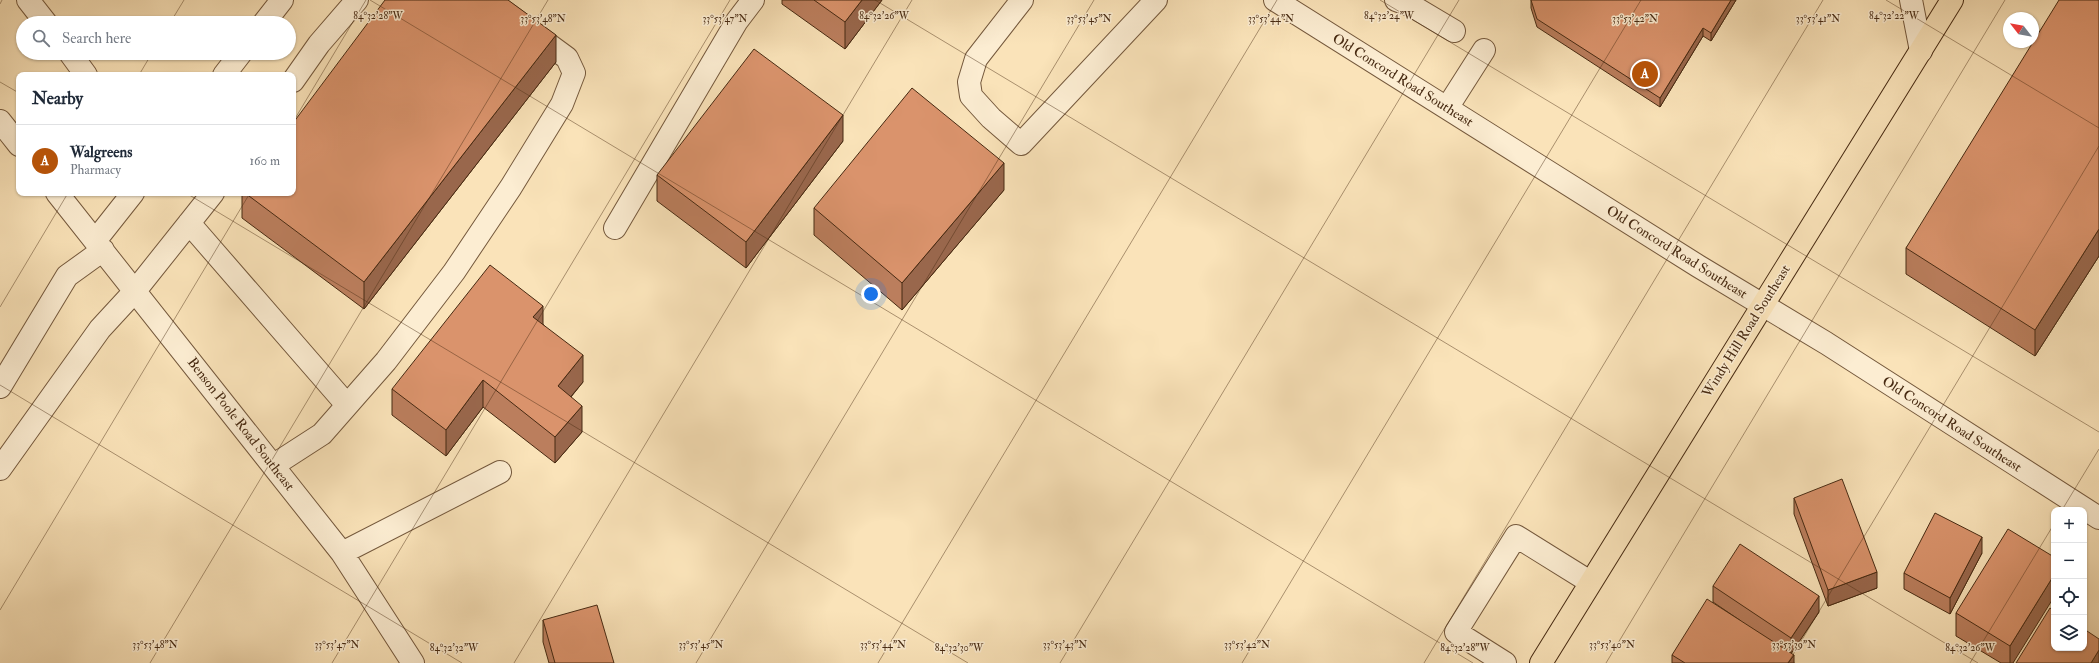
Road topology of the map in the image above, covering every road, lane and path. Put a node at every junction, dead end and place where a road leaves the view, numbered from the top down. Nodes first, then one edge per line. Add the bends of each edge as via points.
1 (28, 0) edge
2 (282, 0) edge
3 (357, 0) edge
4 (488, 0) edge
5 (753, 0) edge
6 (1022, 0) edge
7 (1156, 0) edge
8 (1275, 0) edge
9 (1911, 0) edge
10 (1952, 0) edge
11 (1405, 2) edge
12 (41, 16) edge
13 (269, 16) edge
14 (1454, 31) dead end
15 (1484, 50) dead end
16 (1921, 51) junction
17 (75, 60) edge
18 (236, 60) edge
19 (84, 72) edge
20 (226, 72) edge
21 (296, 77) edge
22 (1447, 108) junction
23 (0, 122) edge
24 (16, 141) edge
25 (59, 196) edge
26 (131, 196) edge
27 (211, 196) edge
28 (189, 223) junction
29 (615, 228) dead end
30 (99, 245) junction
31 (135, 291) junction
32 (1762, 305) junction
33 (0, 387) edge
34 (347, 405) junction
35 (274, 465) junction
36 (0, 469) edge
37 (500, 472) dead end
38 (2099, 518) edge
39 (342, 553) junction
40 (1590, 582) junction
41 (413, 663) edge
42 (1505, 663) edge
43 (1541, 663) edge

1 - 12 street
2 - 13 street
3 - 21 street via 319,44
4 - 34 street via 567,58 574,73 558,111 511,188 458,265 386,361
5 - 29 street via 737,21
6 - 7 street via 976,59 969,82 971,96 990,118 1021,144
8 - 22 street, Old Concord Road Southeast
9 - 16 street
10 - 16 main road, Windy Hill Road Southeast
11 - 14 street
15 - 22 street
16 - 32 main road, Windy Hill Road Southeast
17 - 19 street
18 - 20 street
22 - 32 street, Old Concord Road Southeast
23 - 24 street
25 - 30 street, Benson Poole Road Southeast
26 - 30 street
27 - 28 street
28 - 31 street
28 - 34 street
30 - 31 street, Benson Poole Road Southeast
30 - 33 street via 68,276
31 - 35 street, Benson Poole Road Southeast
31 - 36 street via 100,329
32 - 38 street, Old Concord Road Southeast
32 - 40 main road, Windy Hill Road Southeast
34 - 35 street via 322,434
35 - 39 street, Benson Poole Road Southeast
37 - 39 street
39 - 41 street, Benson Poole Road Southeast
40 - 42 street via 1516,536 1456,632
40 - 43 main road, Windy Hill Road Southeast

